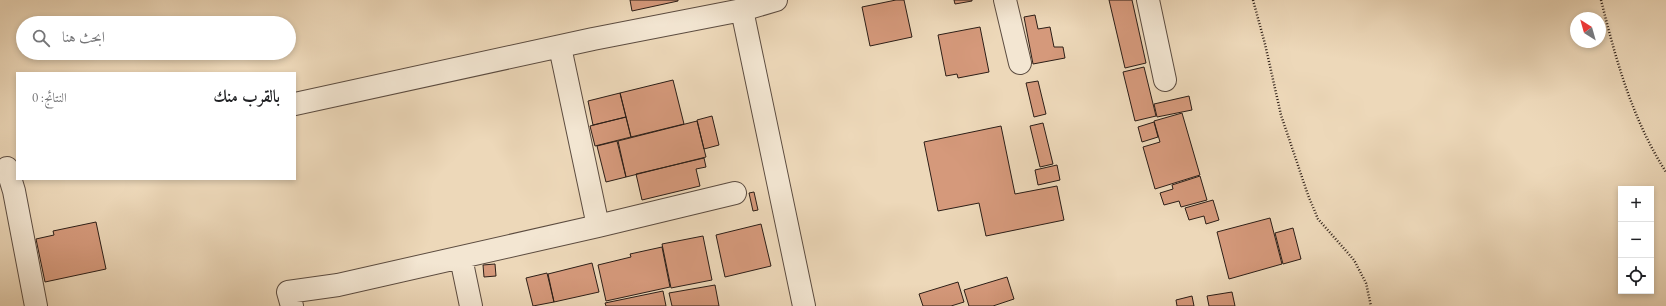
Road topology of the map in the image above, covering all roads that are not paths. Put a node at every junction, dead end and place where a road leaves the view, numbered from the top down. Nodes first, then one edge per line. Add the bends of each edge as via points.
1 (776, 0) edge
2 (1005, 0) edge
3 (1148, 0) edge
4 (742, 10) junction
5 (560, 47) junction
6 (1020, 62) dead end
7 (1165, 80) dead end
8 (296, 104) edge
9 (8, 168) edge
10 (735, 193) dead end
11 (598, 226) junction
12 (461, 258) junction
13 (36, 306) edge
14 (292, 306) edge
15 (471, 306) edge
16 (804, 306) edge

1 - 4 street
2 - 6 street
3 - 7 street
4 - 5 street
4 - 16 street
5 - 8 street
5 - 11 street
9 - 13 street
10 - 11 street
11 - 12 street
12 - 14 street via 338,285 288,292
12 - 15 street

